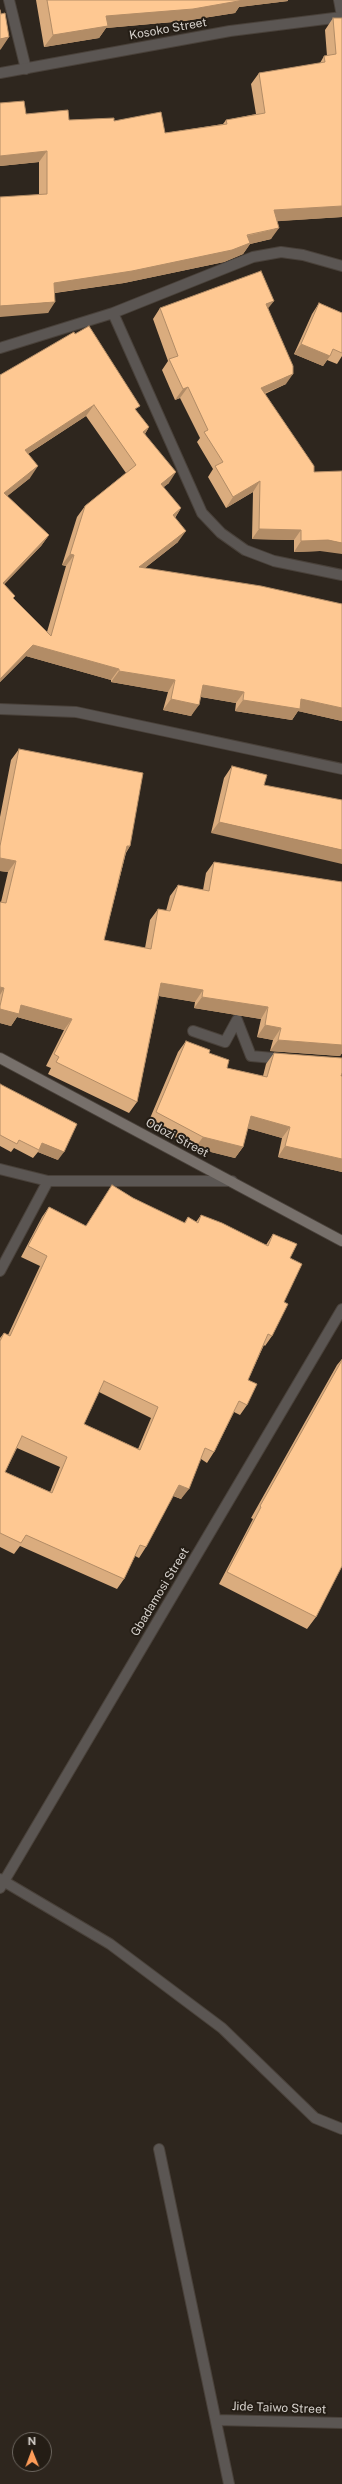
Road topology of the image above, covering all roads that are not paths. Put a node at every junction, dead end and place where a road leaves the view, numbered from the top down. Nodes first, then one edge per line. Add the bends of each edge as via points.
1 (9, 0) edge
2 (339, 0) edge
3 (342, 16) edge
4 (26, 69) junction
5 (0, 73) edge
6 (342, 266) edge
7 (113, 313) junction
8 (0, 348) edge
9 (342, 575) edge
10 (0, 709) edge
11 (342, 769) edge
12 (193, 1031) dead end
13 (0, 1058) edge
14 (296, 1060) edge
15 (0, 1169) edge
16 (48, 1181) junction
17 (232, 1181) junction
18 (342, 1241) edge
19 (0, 1272) edge
20 (342, 1309) edge
21 (1, 1883) edge
22 (342, 2129) edge
23 (159, 2149) dead end
24 (216, 2420) junction
25 (342, 2423) edge
26 (229, 2484) edge

1 - 4 street
2 - 3 street
3 - 4 street, Kosoko Street via 230,31
4 - 5 street, Kosoko Street
6 - 7 street via 281,252 253,257
7 - 8 street
7 - 9 street via 202,513 221,533 245,550 274,561
10 - 11 street via 76,712
12 - 14 street via 225,1042 237,1020 251,1056
13 - 17 main road, Odozi Street
15 - 16 street
16 - 17 street
16 - 19 street
17 - 18 main road, Odozi Street
20 - 21 street, Gbadamosi Street
21 - 22 street via 110,1944 222,2028 315,2118
23 - 24 street
24 - 25 street, Jide Taiwo Street
24 - 26 street

